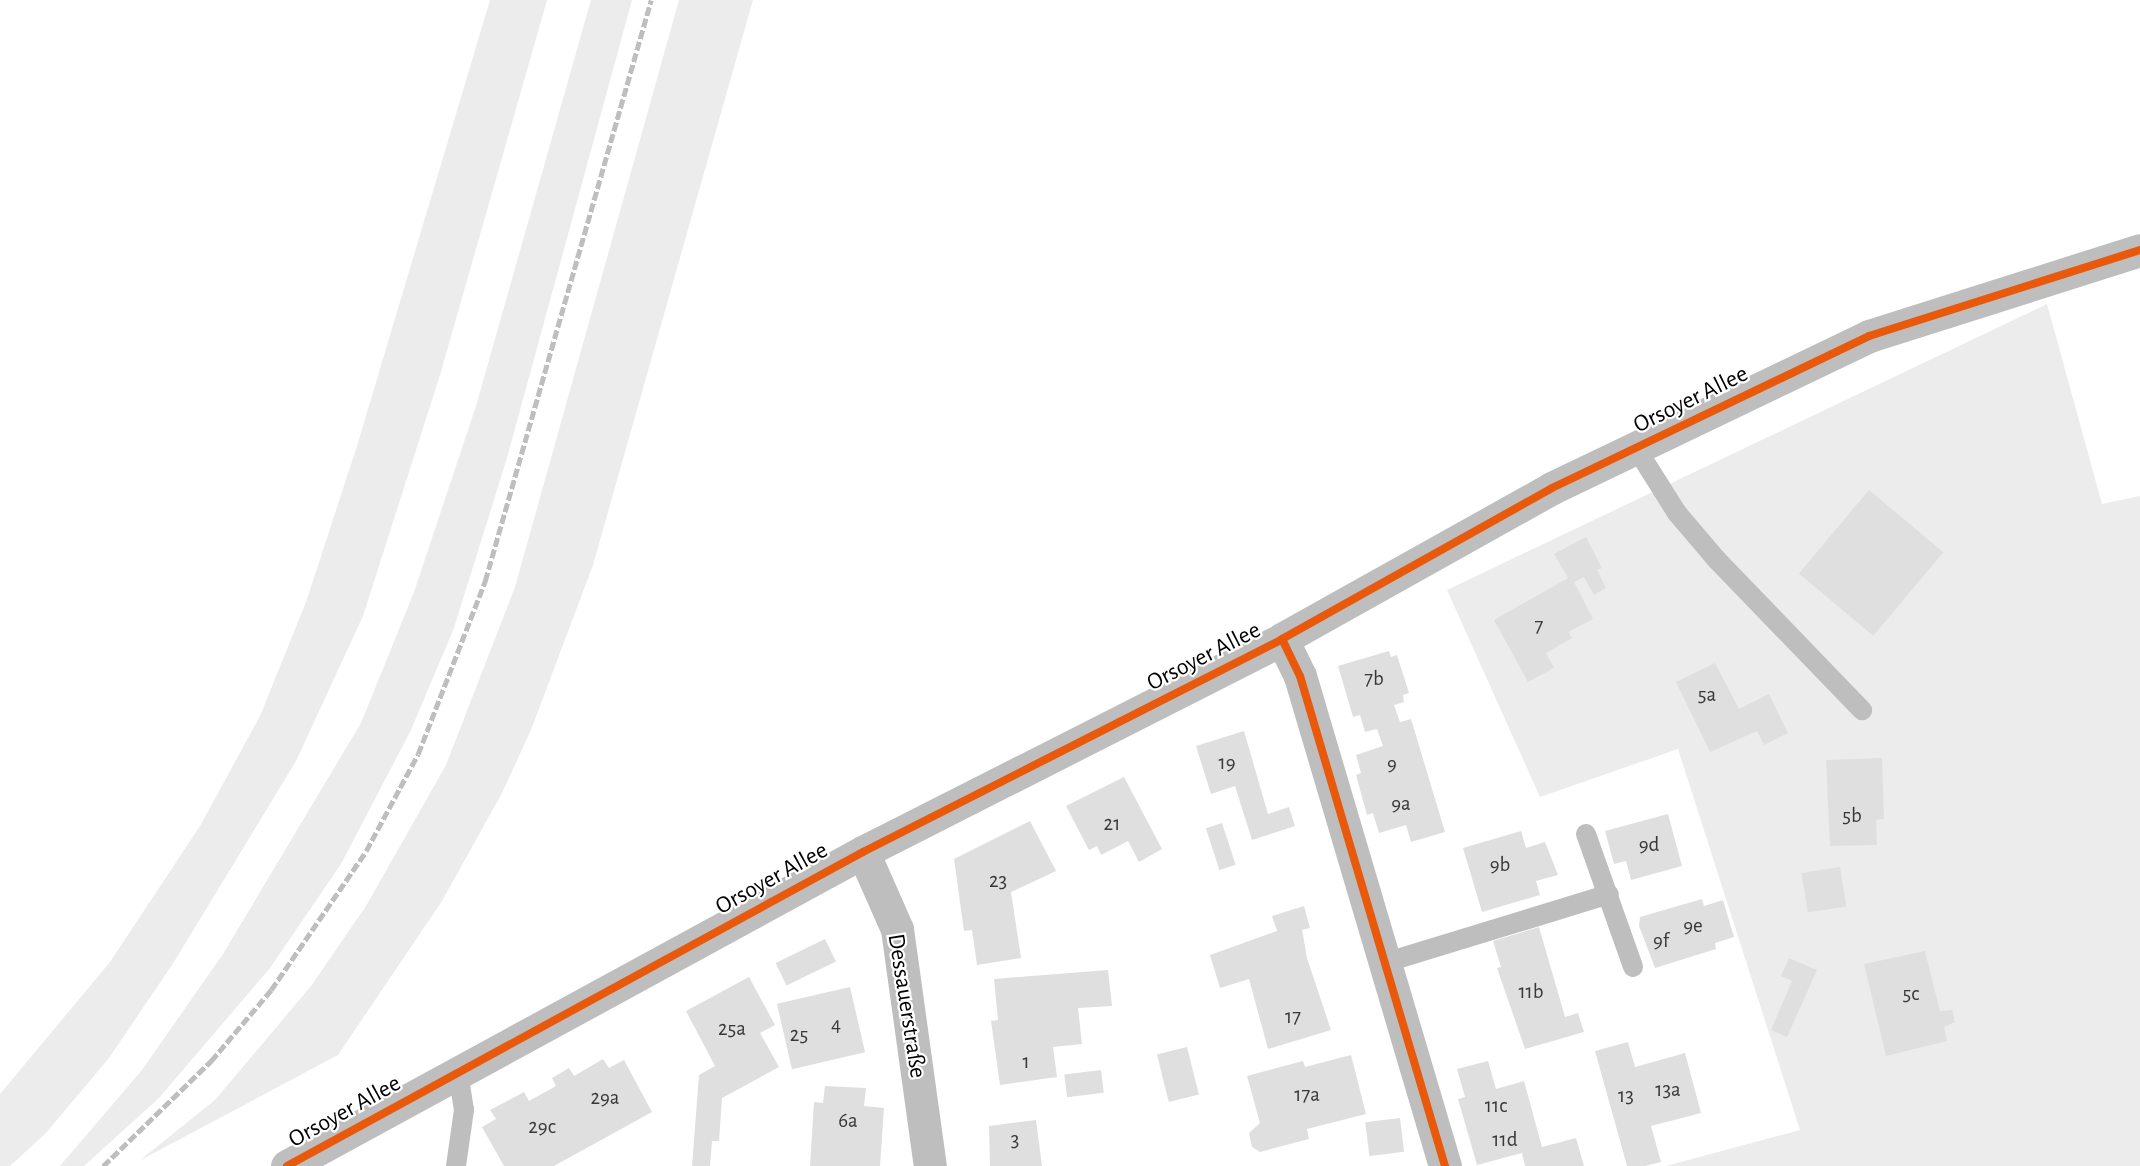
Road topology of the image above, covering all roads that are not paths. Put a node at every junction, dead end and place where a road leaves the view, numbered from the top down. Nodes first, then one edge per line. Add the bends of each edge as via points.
1 (2140, 250) edge
2 (1636, 448) junction
3 (1282, 639) junction
4 (1862, 710) dead end
5 (1587, 834) dead end
6 (863, 852) junction
7 (1609, 894) junction
8 (1384, 963) junction
9 (1633, 967) dead end
10 (458, 1073) junction
11 (287, 1166) edge
12 (456, 1166) edge
13 (930, 1166) edge
14 (1445, 1166) edge

1 - 2 street, Orsoyer Allee via 1869,336
2 - 3 street, Orsoyer Allee via 1552,488
2 - 4 lane via 1677,513 1717,560
3 - 6 street, Orsoyer Allee
3 - 8 street, Orsoyer Allee via 1300,676
5 - 7 lane
6 - 10 street, Orsoyer Allee
6 - 13 street, Dessauerstraße via 897,929
7 - 8 lane
7 - 9 lane
8 - 14 street, Orsoyer Allee
10 - 11 street, Orsoyer Allee
10 - 12 lane via 464,1110

